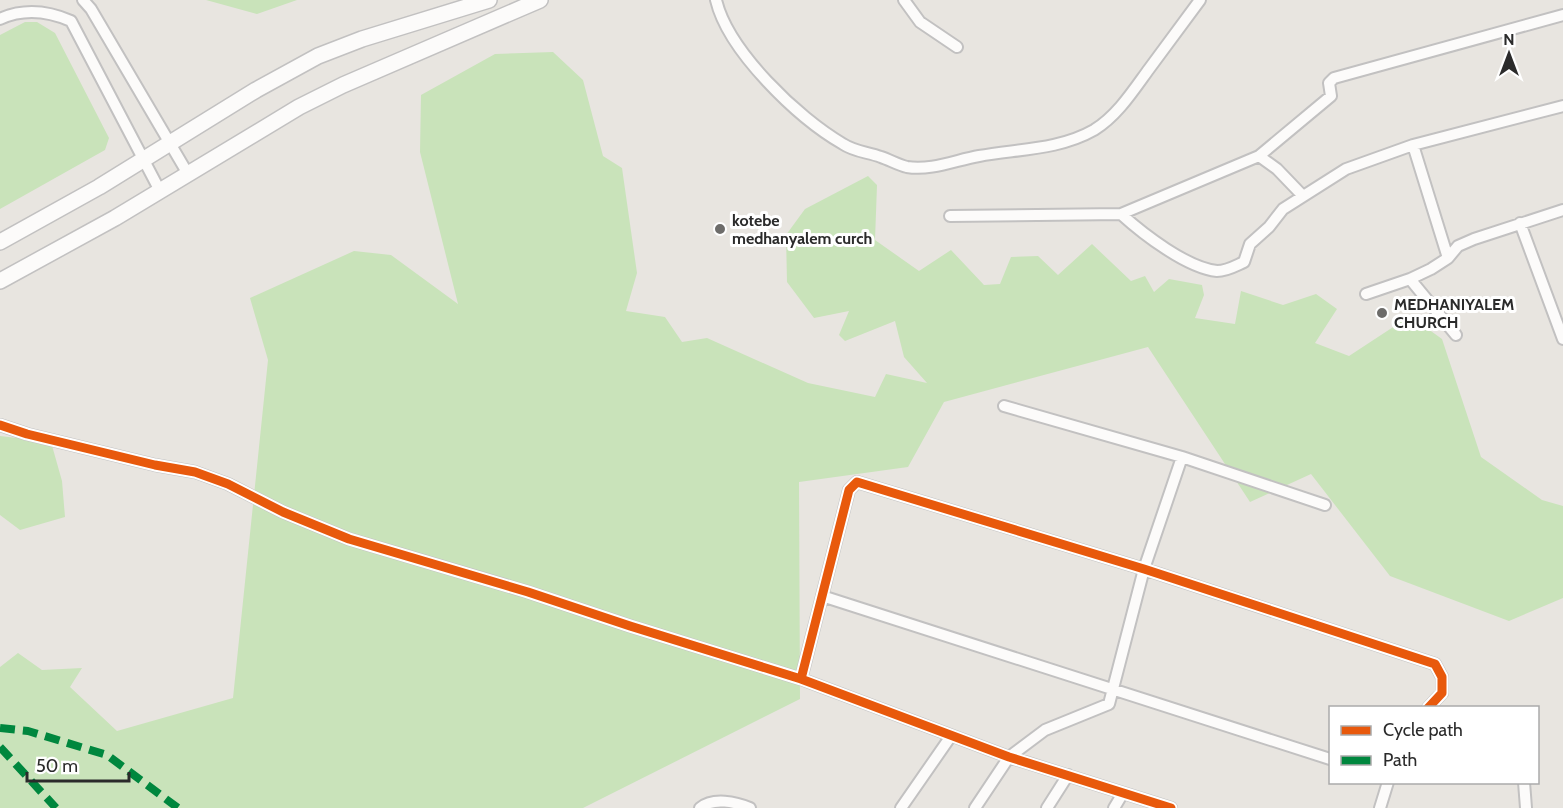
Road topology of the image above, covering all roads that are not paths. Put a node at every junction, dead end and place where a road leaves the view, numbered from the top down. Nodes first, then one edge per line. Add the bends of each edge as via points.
1 (83, 0) edge
2 (489, 0) edge
3 (540, 0) edge
4 (716, 0) edge
5 (904, 0) edge
6 (1200, 0) edge
7 (1563, 15) edge
8 (0, 19) edge
9 (957, 47) dead end
10 (1563, 106) edge
11 (170, 143) junction
12 (1413, 145) junction
13 (1259, 156) junction
14 (143, 160) junction
15 (188, 174) junction
16 (160, 191) junction
17 (1302, 195) junction
18 (1563, 210) edge
19 (1121, 214) junction
20 (950, 216) dead end
21 (1520, 223) junction
22 (0, 242) edge
23 (1448, 258) junction
24 (1410, 279) junction
25 (0, 281) edge
26 (1366, 294) dead end
27 (1456, 335) dead end
28 (1563, 339) edge
29 (1004, 406) dead end
30 (0, 425) edge
31 (1182, 457) junction
32 (1325, 505) dead end
33 (1144, 569) junction
34 (822, 596) junction
35 (801, 679) junction
36 (1114, 689) junction
37 (1430, 706) edge
38 (951, 736) junction
39 (1009, 757) junction
40 (1329, 759) edge
41 (1068, 775) junction
42 (1388, 784) edge
43 (1524, 784) edge
44 (1123, 793) junction
45 (700, 808) edge
46 (750, 808) edge
47 (901, 808) edge
48 (975, 808) edge
49 (1047, 808) edge
50 (1114, 808) edge
51 (1171, 808) edge
52 (1380, 808) edge
53 (1526, 808) edge

1 - 11 street
2 - 11 main road via 318,56
3 - 15 main road via 342,85
4 - 6 street via 730,36 791,105 843,144 907,167 922,168 1063,143 1094,130 1120,108
5 - 9 street via 920,22
7 - 13 street via 1334,78 1329,83 1330,96
8 - 14 street via 27,12 53,14 71,21
10 - 12 street
11 - 14 main road
11 - 15 street
12 - 17 street via 1346,169
12 - 23 street
13 - 17 street
13 - 19 street
14 - 16 street
14 - 22 main road
15 - 16 main road
16 - 25 main road
17 - 19 street via 1250,244 1244,262 1228,270 1217,271 1188,262
18 - 21 street
19 - 20 street
21 - 23 street via 1458,246
21 - 28 street
23 - 24 street
24 - 26 street
24 - 27 street
29 - 31 street
30 - 35 street via 195,472 349,540 528,591
31 - 32 street
31 - 33 street
33 - 34 street via 857,482 849,489
33 - 36 street
33 - 37 street via 1435,664 1442,677 1442,693
34 - 35 street
34 - 36 street
35 - 38 street
36 - 39 street via 1109,704 1046,730
36 - 40 street
38 - 39 street
38 - 47 street
39 - 41 street
39 - 48 street
41 - 44 street
41 - 49 street
42 - 52 street
43 - 53 street
44 - 50 street
44 - 51 street
45 - 46 street via 722,802

